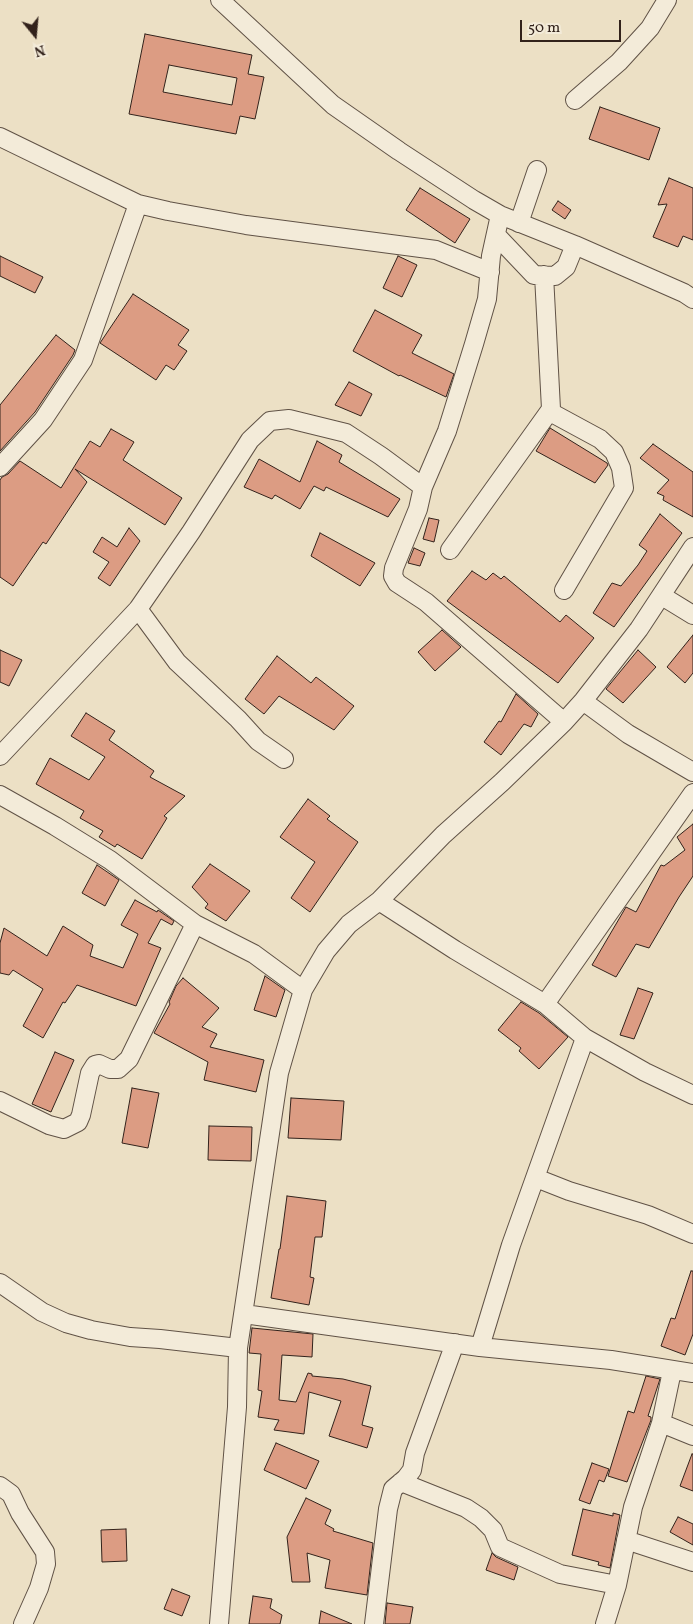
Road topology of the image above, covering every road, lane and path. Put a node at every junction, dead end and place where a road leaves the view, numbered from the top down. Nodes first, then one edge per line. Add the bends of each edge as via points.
1 (220, 0) edge
2 (667, 0) edge
3 (233, 7) edge
4 (575, 100) dead end
5 (0, 137) edge
6 (537, 170) dead end
7 (138, 204) junction
8 (500, 214) junction
9 (519, 223) junction
10 (496, 235) junction
11 (575, 245) junction
12 (490, 272) junction
13 (544, 275) junction
14 (693, 300) edge
15 (550, 409) junction
16 (0, 468) edge
17 (423, 487) junction
18 (693, 547) edge
19 (450, 550) dead end
20 (564, 590) dead end
21 (662, 596) junction
22 (138, 609) junction
23 (693, 615) edge
24 (583, 701) junction
25 (564, 722) junction
26 (0, 756) edge
27 (284, 759) dead end
28 (693, 772) edge
29 (693, 793) edge
30 (0, 795) edge
31 (379, 901) junction
32 (196, 924) junction
33 (303, 990) junction
34 (546, 1004) junction
35 (585, 1038) junction
36 (693, 1095) edge
37 (0, 1101) edge
38 (536, 1178) junction
39 (693, 1234) edge
40 (0, 1283) edge
41 (244, 1314) junction
42 (455, 1343) junction
43 (480, 1347) junction
44 (238, 1348) junction
45 (672, 1371) junction
46 (693, 1373) edge
47 (661, 1423) junction
48 (693, 1436) edge
49 (401, 1482) junction
50 (0, 1486) edge
51 (626, 1540) junction
52 (693, 1562) edge
53 (617, 1585) junction
54 (23, 1624) edge
55 (219, 1624) edge
56 (374, 1624) edge
57 (605, 1624) edge

1 - 3 street
2 - 4 street via 650,28 619,62
3 - 8 street via 333,105 399,152
5 - 7 street
6 - 9 street
7 - 12 street via 246,225 436,250
7 - 16 street via 83,360 43,420
8 - 9 street
8 - 10 street
9 - 11 street
10 - 12 street
10 - 13 street via 534,275
11 - 13 street via 566,267 555,276
11 - 14 street via 684,293
12 - 17 street via 487,299 450,422
13 - 15 street
15 - 19 street
15 - 20 street via 600,439 614,452 624,488
17 - 22 street via 346,434 289,420 270,421 250,440
17 - 25 street via 418,509 394,568 393,576 397,583 426,602
18 - 21 street
21 - 23 street
21 - 24 street
22 - 26 street
22 - 27 street via 177,662 258,741
24 - 25 street
24 - 28 street via 628,734
25 - 31 street via 443,835
29 - 34 street
30 - 32 street via 110,860
31 - 33 street via 349,924 326,951
31 - 34 street
32 - 33 street via 254,954
32 - 37 street via 130,1059 118,1069 95,1065 90,1073 78,1122 64,1129
33 - 41 street via 279,1073
34 - 35 street
35 - 36 street
35 - 38 street
38 - 39 street via 648,1215
38 - 43 street via 511,1245
40 - 44 street via 42,1312 91,1330
41 - 42 street
41 - 44 street
42 - 43 street
42 - 49 street via 415,1453 412,1470
43 - 45 street via 611,1360
44 - 55 street via 237,1407
45 - 46 street
45 - 47 street
47 - 48 street
47 - 51 street via 633,1507
49 - 53 street via 466,1508 493,1530 500,1548 560,1574
49 - 56 street via 393,1489 388,1509
50 - 54 street via 11,1494 45,1552 46,1564 39,1588
51 - 52 street
51 - 53 street
53 - 57 street

